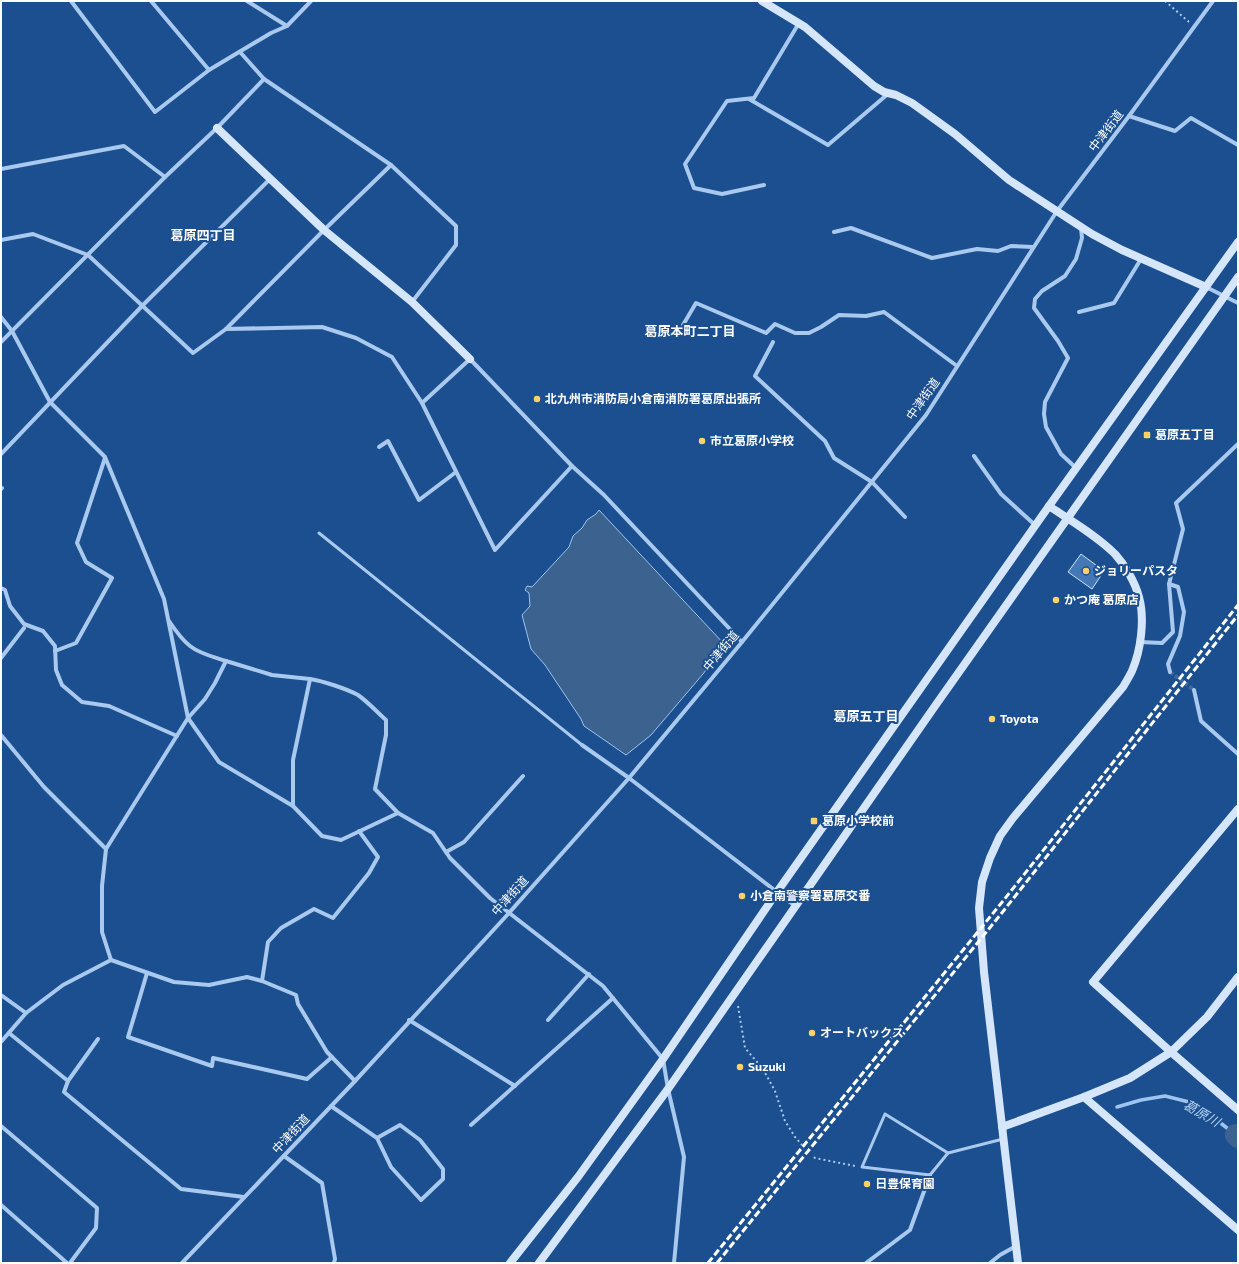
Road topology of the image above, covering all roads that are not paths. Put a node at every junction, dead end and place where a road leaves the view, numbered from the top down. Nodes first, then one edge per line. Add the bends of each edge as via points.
1 (71, 1) edge
2 (151, 1) edge
3 (247, 1) edge
4 (311, 1) edge
5 (762, 1) edge
6 (1213, 1) edge
7 (799, 23) junction
8 (287, 26) junction
9 (240, 52) junction
10 (209, 70) junction
11 (264, 79) junction
12 (889, 93) junction
13 (749, 98) junction
14 (1129, 116) junction
15 (216, 128) junction
16 (1238, 145) edge
17 (391, 165) junction
18 (1, 169) edge
19 (165, 177) junction
20 (270, 179) junction
21 (764, 185) dead end
22 (1057, 211) junction
23 (1081, 227) junction
24 (324, 230) junction
25 (834, 232) dead end
26 (1, 240) edge
27 (1238, 242) edge
28 (1033, 247) junction
29 (88, 255) junction
30 (1142, 258) junction
31 (1238, 277) edge
32 (1206, 287) junction
33 (1224, 297) junction
34 (412, 302) junction
35 (1238, 303) edge
36 (143, 305) junction
37 (1079, 312) dead end
38 (1, 317) edge
39 (683, 325) dead end
40 (226, 329) junction
41 (12, 332) junction
42 (1, 342) edge
43 (773, 342) dead end
44 (470, 359) junction
45 (957, 366) junction
46 (50, 402) junction
47 (422, 403) junction
48 (1238, 444) edge
49 (379, 447) dead end
50 (1, 454) edge
51 (974, 456) dead end
52 (106, 458) junction
53 (572, 466) junction
54 (1076, 468) junction
55 (456, 472) junction
56 (872, 482) junction
57 (1049, 506) junction
58 (905, 517) dead end
59 (1067, 518) junction
60 (1035, 525) junction
61 (319, 533) dead end
62 (1169, 584) junction
63 (1, 588) edge
64 (168, 619) junction
65 (24, 628) dead end
66 (742, 642) junction
67 (1140, 642) junction
68 (55, 651) junction
69 (1, 658) edge
70 (226, 661) junction
71 (1170, 672) dead end
72 (310, 679) junction
73 (1194, 690) tunnel mouth
74 (188, 718) junction
75 (1, 736) edge
76 (177, 736) junction
77 (582, 745) joint
78 (1238, 754) edge
79 (523, 776) dead end
80 (629, 778) junction
81 (293, 806) junction
82 (1238, 809) edge
83 (398, 813) junction
84 (359, 831) junction
85 (106, 849) junction
86 (446, 852) junction
87 (777, 892) junction
88 (795, 906) junction
89 (509, 913) junction
90 (111, 960) junction
91 (147, 973) junction
92 (588, 974) junction
93 (1238, 977) edge
94 (262, 981) junction
95 (1, 995) edge
96 (614, 998) junction
97 (26, 1013) junction
98 (409, 1020) junction
99 (548, 1020) dead end
100 (9, 1033) junction
101 (98, 1039) dead end
102 (1, 1042) edge
103 (1171, 1052) junction
104 (332, 1057) junction
105 (663, 1059) junction
106 (68, 1081) junction
107 (355, 1081) junction
108 (515, 1086) junction
109 (668, 1088) junction
110 (1084, 1097) junction
111 (331, 1106) junction
112 (1238, 1110) edge
113 (471, 1125) dead end
114 (1, 1126) edge
115 (1002, 1127) junction
116 (377, 1138) junction
117 (1004, 1138) junction
118 (948, 1153) junction
119 (284, 1156) junction
120 (930, 1175) junction
121 (244, 1197) junction
122 (1, 1205) edge
123 (1238, 1230) edge
124 (1016, 1246) junction
125 (68, 1263) edge
126 (182, 1263) edge
127 (334, 1263) edge
128 (510, 1263) edge
129 (539, 1263) edge
130 (674, 1263) edge
131 (866, 1263) edge
132 (990, 1263) edge
133 (1018, 1263) edge

1 - 10 street via 155,112
2 - 10 street
3 - 8 street
4 - 8 street
5 - 7 street
6 - 14 street, 中津街道
7 - 12 street via 874,86
7 - 13 street via 754,98
8 - 9 street
9 - 10 street
9 - 11 street
11 - 15 street
11 - 17 street
12 - 13 street via 828,145
12 - 22 street via 912,103 955,134 1010,180
13 - 21 street via 727,101 684,164 694,188 722,194
14 - 16 street via 1175,131 1192,118
14 - 22 street, 中津街道
15 - 19 street
15 - 20 street
17 - 24 street
17 - 34 street via 456,226 456,245
18 - 19 street via 124,146
19 - 29 street
20 - 24 street
20 - 36 street
22 - 23 street
22 - 28 street, 中津街道
23 - 30 street
23 - 54 street via 1082,238 1076,259 1065,276 1042,291 1035,299 1034,308 1068,358 1045,402 1044,414 1046,426 1061,454
24 - 34 street
24 - 40 street
25 - 28 street via 851,228 932,258 977,248 998,251 1011,246
26 - 29 street via 33,234
27 - 32 street
28 - 45 street, 中津街道
29 - 36 street
29 - 41 street
30 - 32 street
30 - 37 street via 1114,303
31 - 33 street
32 - 33 street
32 - 54 street
33 - 35 street
33 - 59 street
34 - 44 street
36 - 40 street via 193,353
36 - 46 street
38 - 41 street
39 - 45 street via 696,303 766,333 776,324 795,333 809,333 821,328 839,314 866,316 884,312
40 - 47 street via 322,327 356,338 392,357
41 - 42 street
41 - 46 street
43 - 56 street via 755,376 825,441 834,458
44 - 47 street
44 - 53 street
45 - 56 street, 中津街道 via 926,415
46 - 50 street
46 - 52 street
47 - 55 street
48 - 62 street via 1176,503 1183,529
49 - 55 street via 388,441 419,500
51 - 60 street via 1001,494
52 - 64 street via 164,599
52 - 68 street via 77,543 86,562 112,578 76,643
53 - 55 street via 495,550
53 - 66 street via 604,495
54 - 57 street
56 - 58 street
56 - 66 street, 中津街道
57 - 59 street
57 - 60 street
59 - 67 street via 1092,534 1115,555 1130,574 1139,596 1142,619
59 - 88 street
60 - 87 street
61 - 77 lane
62 - 67 street via 1173,632 1162,643
62 - 71 street via 1178,587 1184,612 1180,636 1168,664
63 - 68 street via 5,590 10,606 24,624 43,631 55,646
64 - 70 street via 191,647
64 - 74 street
65 - 69 street
66 - 80 street, 中津街道
67 - 115 street via 1132,671 1123,687 1013,818 1000,836 982,882 979,908 984,972
68 - 76 street via 56,670 62,685 82,702 109,706
70 - 72 street via 272,675
70 - 74 street via 215,683
72 - 81 street via 293,760
72 - 83 street via 322,680 357,695 386,720 386,735 374,789
73 - 78 street via 1201,721
74 - 76 street
74 - 81 street via 219,762
75 - 85 street via 44,787
76 - 85 street
77 - 80 street
79 - 86 street via 464,842
80 - 87 street
80 - 89 street, 中津街道
81 - 84 street via 322,836 341,840
82 - 103 street via 1093,982
83 - 84 street
83 - 86 street via 433,833
84 - 94 street via 378,857 369,873 333,918 314,910 281,928 268,942
85 - 90 street via 102,886 102,932
86 - 89 street via 490,898
87 - 88 street
87 - 105 street
88 - 109 street
89 - 92 street
89 - 98 street, 中津街道
90 - 91 street
90 - 97 street via 63,985
91 - 94 street via 174,982 209,985 247,977
91 - 104 street via 128,1037 212,1066 213,1058 307,1079
92 - 96 street
92 - 99 street
93 - 103 street via 1207,1017
94 - 104 street via 296,995 298,1004
95 - 97 street
96 - 105 street
96 - 108 street
97 - 100 street
98 - 107 street, 中津街道
98 - 108 street
100 - 102 street
100 - 106 street
101 - 106 street
103 - 110 street via 1130,1078
103 - 112 street
104 - 107 street
105 - 109 street
105 - 128 street via 578,1177
106 - 121 street via 64,1092 181,1189
107 - 111 street, 中津街道
108 - 113 street
109 - 129 street
109 - 130 street via 684,1157
110 - 115 street
110 - 123 street
111 - 116 street
111 - 119 street, 中津街道
114 - 125 street via 97,1208 96,1228
115 - 117 street
116 - 116 street via 400,1125 420,1140 443,1169 443,1179 421,1200 391,1167
117 - 118 lane
117 - 124 street
118 - 120 lane
118 - 120 lane via 885,1114 862,1167
119 - 121 street, 中津街道
119 - 127 street via 322,1183
120 - 131 street via 910,1230
121 - 126 street, 中津街道
122 - 125 street
124 - 132 street
124 - 133 street

